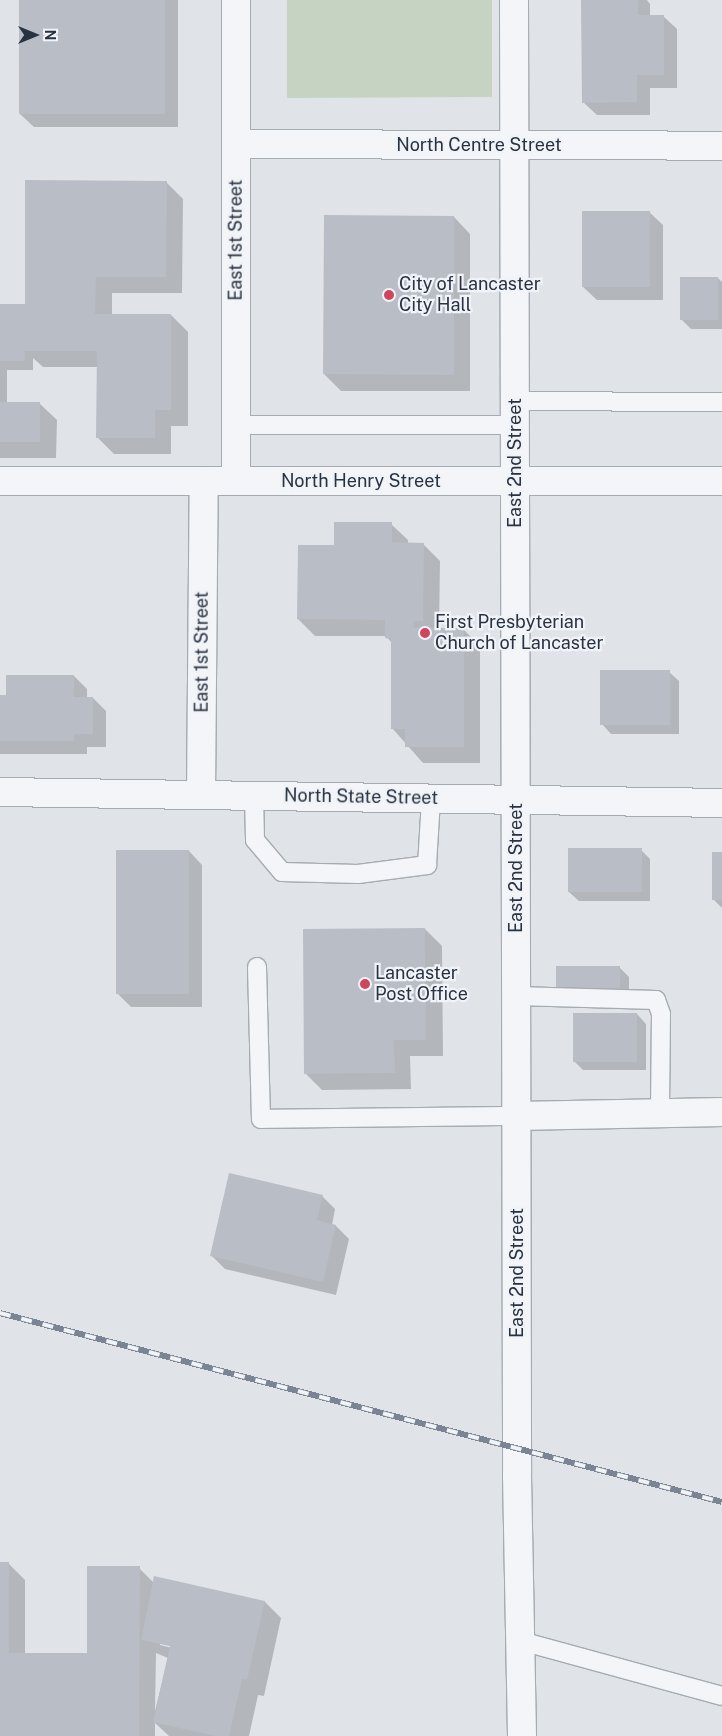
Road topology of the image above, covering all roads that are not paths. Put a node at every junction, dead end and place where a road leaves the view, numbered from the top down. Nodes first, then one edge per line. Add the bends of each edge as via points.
1 (236, 0) edge
2 (514, 0) edge
3 (236, 144) junction
4 (515, 145) junction
5 (722, 146) edge
6 (722, 402) edge
7 (515, 413) junction
8 (236, 425) junction
9 (0, 480) edge
10 (204, 481) junction
11 (236, 481) junction
12 (515, 481) junction
13 (722, 481) edge
14 (0, 792) edge
15 (201, 794) junction
16 (254, 795) junction
17 (431, 799) junction
18 (516, 801) junction
19 (722, 803) edge
20 (257, 967) dead end
21 (516, 996) junction
22 (722, 1112) edge
23 (660, 1113) junction
24 (517, 1116) junction
25 (520, 1641) junction
26 (722, 1696) edge
27 (522, 1736) edge

1 - 3 street, East 1st Street
2 - 4 street, East 2nd Street
3 - 4 street, North Centre Street
3 - 8 street, East 1st Street
4 - 5 street, North Centre Street
4 - 7 street, East 2nd Street
6 - 7 lane
7 - 8 lane
7 - 12 street, East 2nd Street
8 - 11 street, East 1st Street
9 - 10 street, North Henry Street
10 - 11 street, North Henry Street
10 - 15 street, East 1st Street
11 - 12 street, North Henry Street
12 - 13 street, North Henry Street
12 - 18 street, East 2nd Street
14 - 15 street, North State Street
15 - 16 street, North State Street
16 - 17 street, North State Street
16 - 17 lane via 255,840 282,872 349,874 427,865
17 - 18 street, North State Street
18 - 19 street, North State Street
18 - 21 street, East 2nd Street
20 - 24 lane via 261,1119
21 - 23 lane via 656,1000 661,1014
21 - 24 street, East 2nd Street
22 - 23 street
23 - 24 street
24 - 25 street, East 2nd Street
25 - 26 lane
25 - 27 street, East 2nd Street

